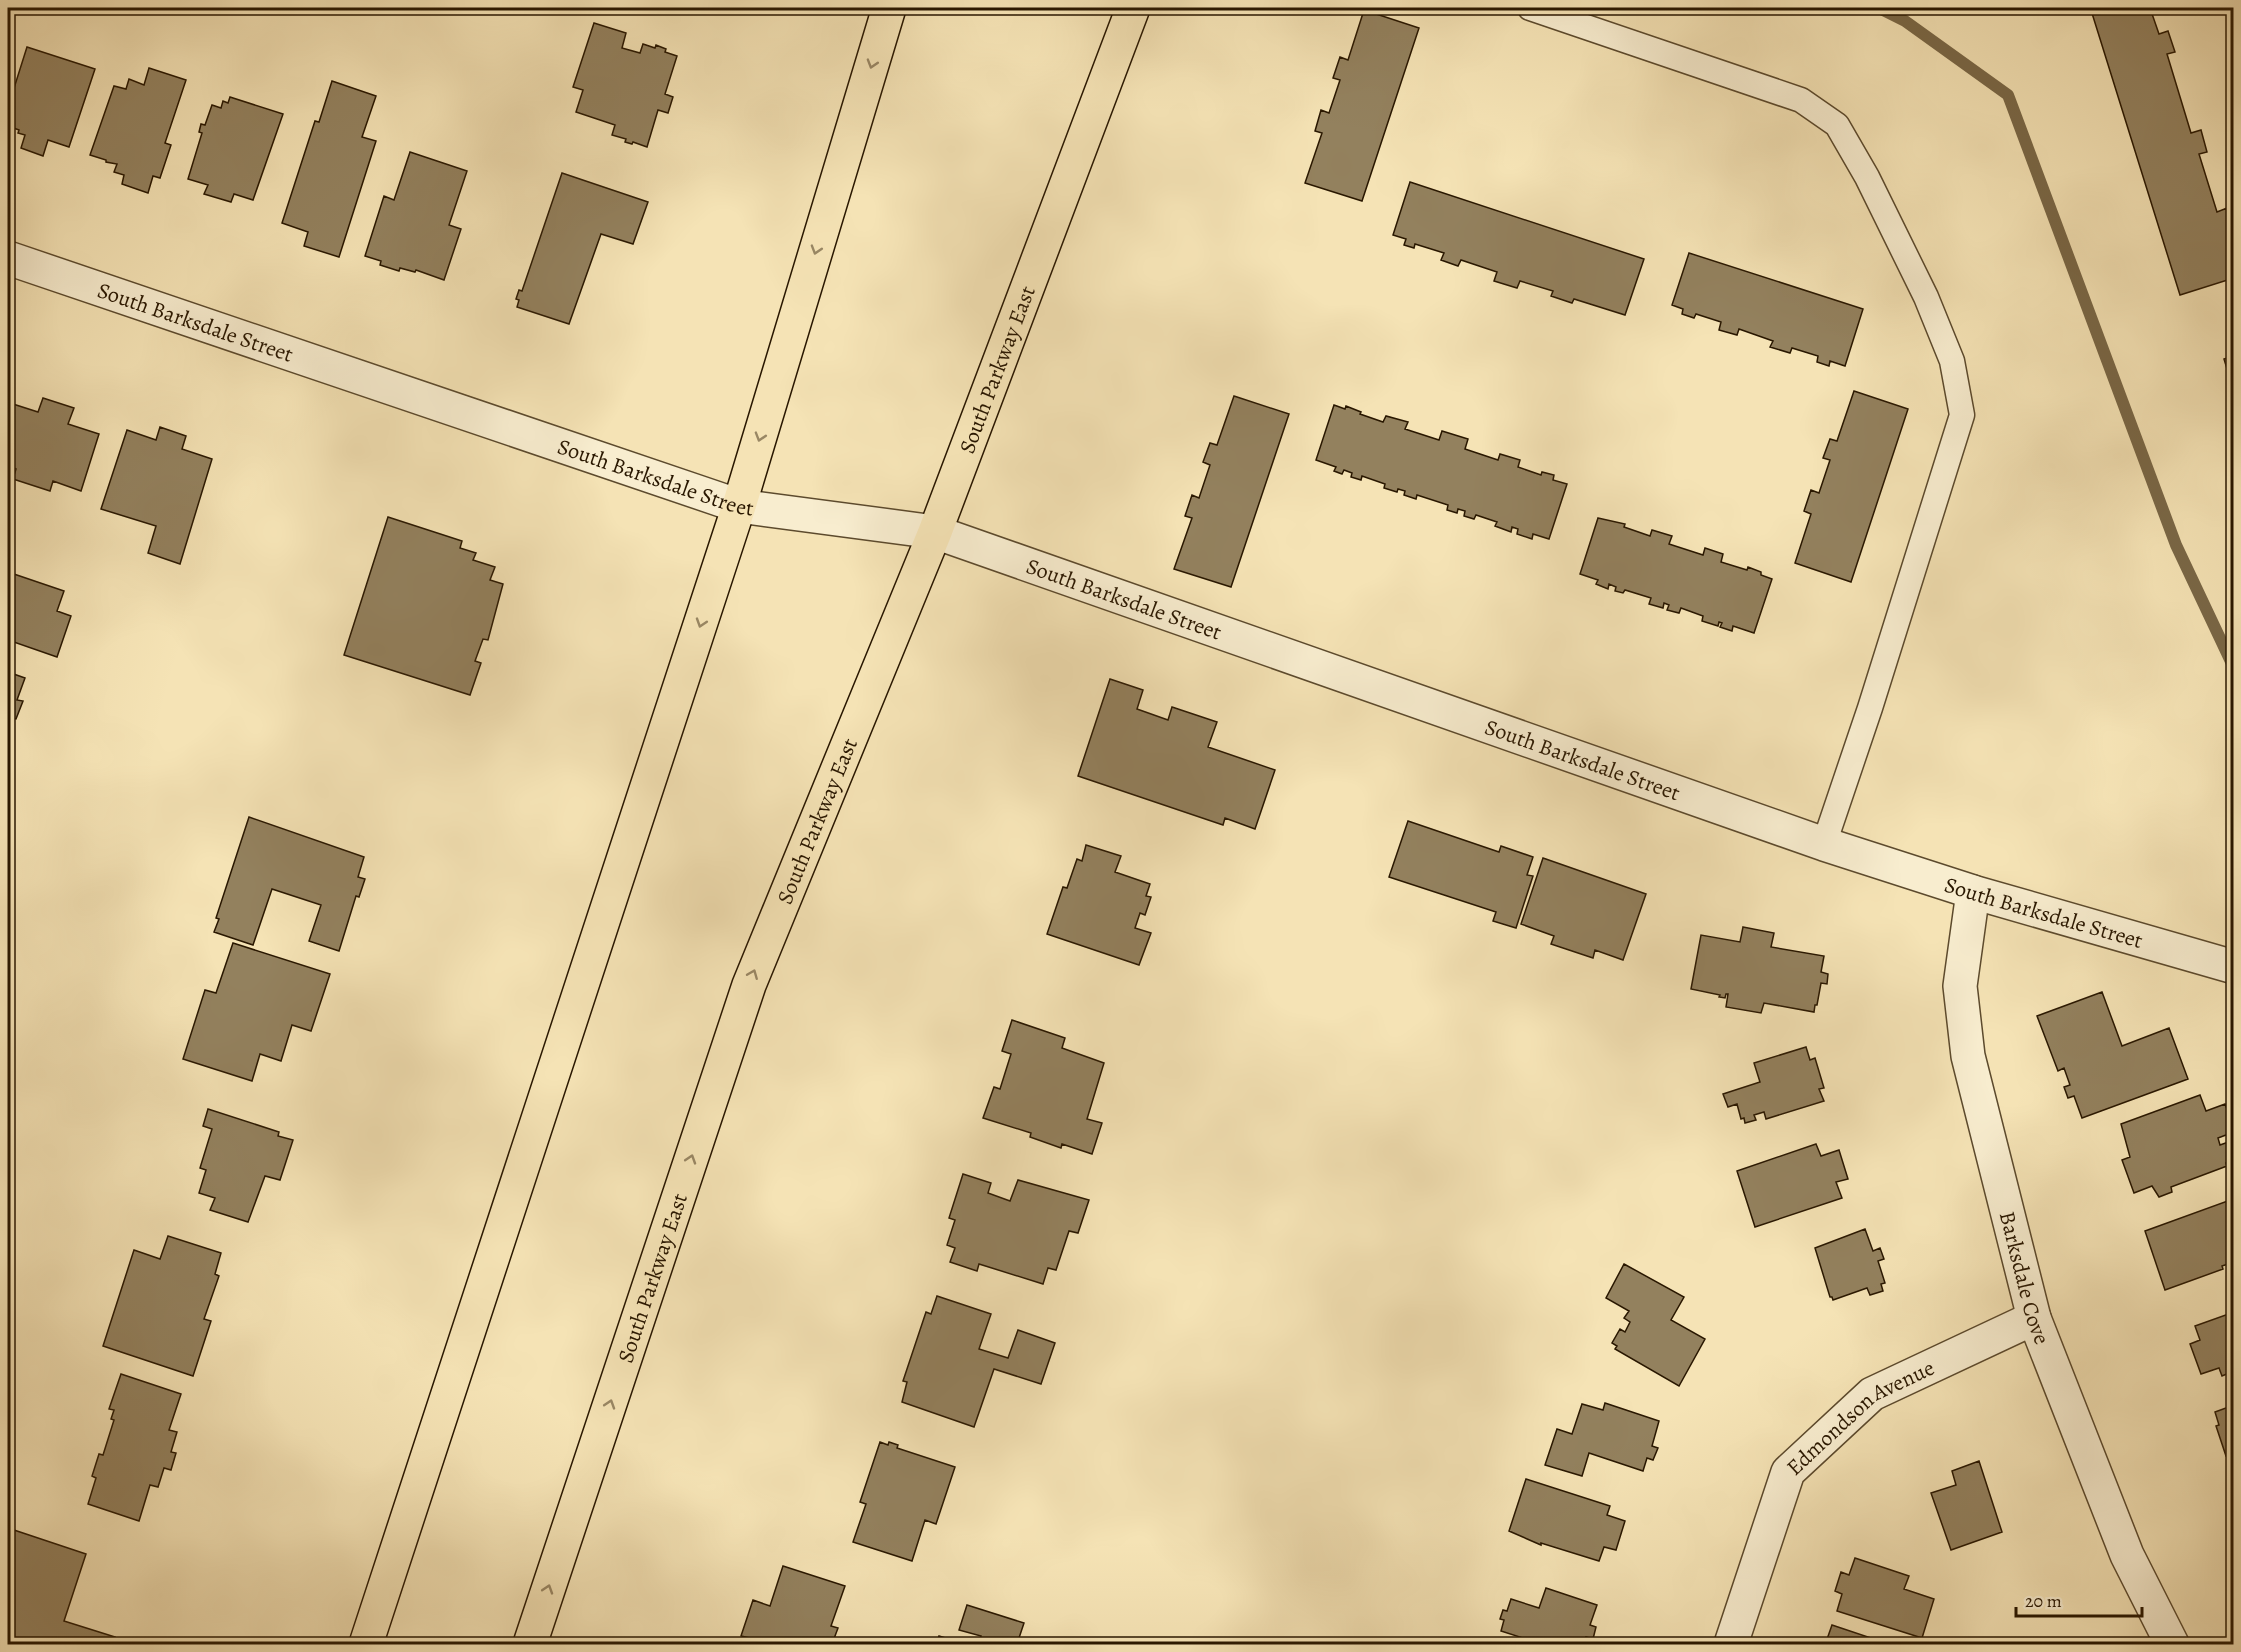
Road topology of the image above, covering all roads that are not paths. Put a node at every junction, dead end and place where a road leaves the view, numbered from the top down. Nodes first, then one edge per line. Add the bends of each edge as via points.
1 (889, 8) edge
2 (1133, 8) edge
3 (1530, 8) edge
4 (8, 258) edge
5 (739, 506) junction
6 (935, 532) junction
7 (1824, 844) junction
8 (1973, 892) junction
9 (2234, 967) edge
10 (2034, 1318) junction
11 (366, 1644) edge
12 (530, 1644) edge
13 (1731, 1644) edge
14 (2172, 1644) edge

1 -> 5 main road
2 - 6 main road, South Parkway East
3 - 7 lane via 1801,100 1837,125 1868,177 1952,361 1962,415
4 - 5 street, South Barksdale Street
5 - 6 street, South Barksdale Street
5 -> 11 main road
6 - 7 street, South Barksdale Street
12 -> 6 main road, South Parkway East via 749,985
7 - 8 street, South Barksdale Street
8 - 9 street, South Barksdale Street
8 - 10 street, Barksdale Cove via 1960,986 1968,1056
10 - 13 street, Edmondson Avenue via 1872,1394 1788,1472
10 - 14 street, Barksdale Cove via 2127,1555

